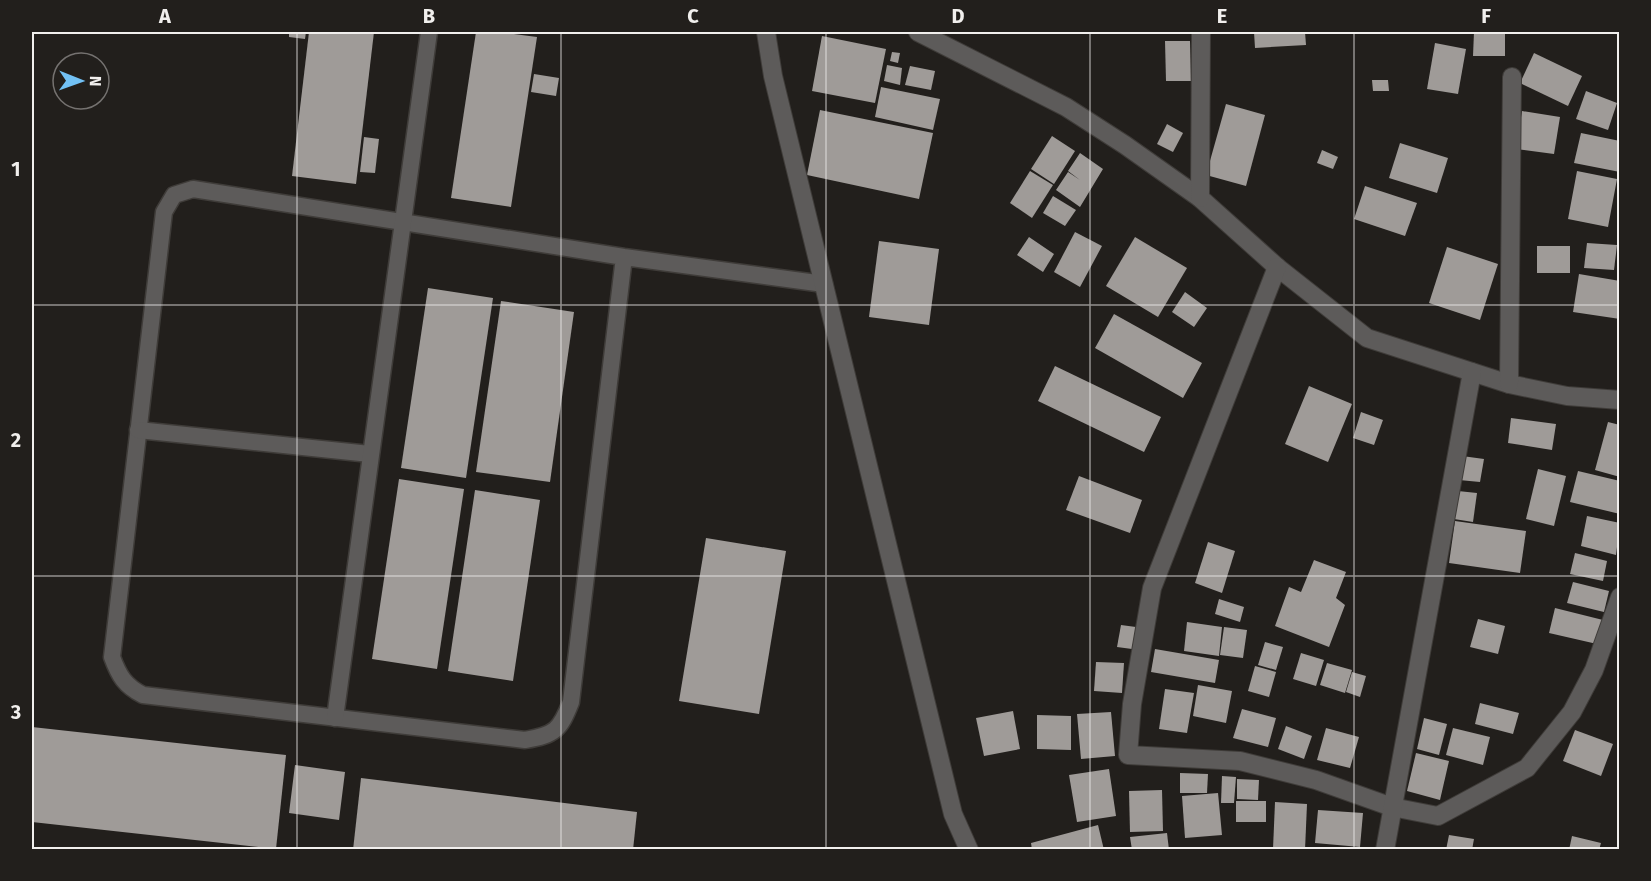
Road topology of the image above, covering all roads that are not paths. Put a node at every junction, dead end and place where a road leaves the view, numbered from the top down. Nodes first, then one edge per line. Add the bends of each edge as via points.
1 (429, 32) edge
2 (766, 32) edge
3 (918, 32) edge
4 (1201, 32) edge
5 (1512, 77) dead end
6 (1200, 198) junction
7 (402, 222) junction
8 (624, 257) junction
9 (1277, 267) junction
10 (824, 284) junction
11 (1472, 372) junction
12 (1509, 384) junction
13 (1620, 400) edge
14 (138, 430) junction
15 (370, 454) junction
16 (1620, 597) edge
17 (335, 718) junction
18 (1392, 807) junction
19 (969, 849) edge
20 (1385, 849) edge

1 - 7 lane
2 - 10 street via 773,76
3 - 6 street via 1066,107
4 - 6 street
5 - 12 street
6 - 9 street
7 - 8 lane
7 - 14 lane via 193,189 174,195 164,212
7 - 15 lane
8 - 10 lane
8 - 17 lane via 571,702 563,723 549,736 525,740
9 - 11 street via 1367,338
9 - 18 street via 1152,588 1132,704 1128,755 1240,761 1317,780
10 - 19 street via 953,814
11 - 12 street
11 - 18 street
12 - 13 street via 1567,396
14 - 15 lane
14 - 17 lane via 112,657 119,677 143,695
15 - 17 lane
16 - 18 street via 1594,670 1572,712 1527,768 1438,816
18 - 20 street

